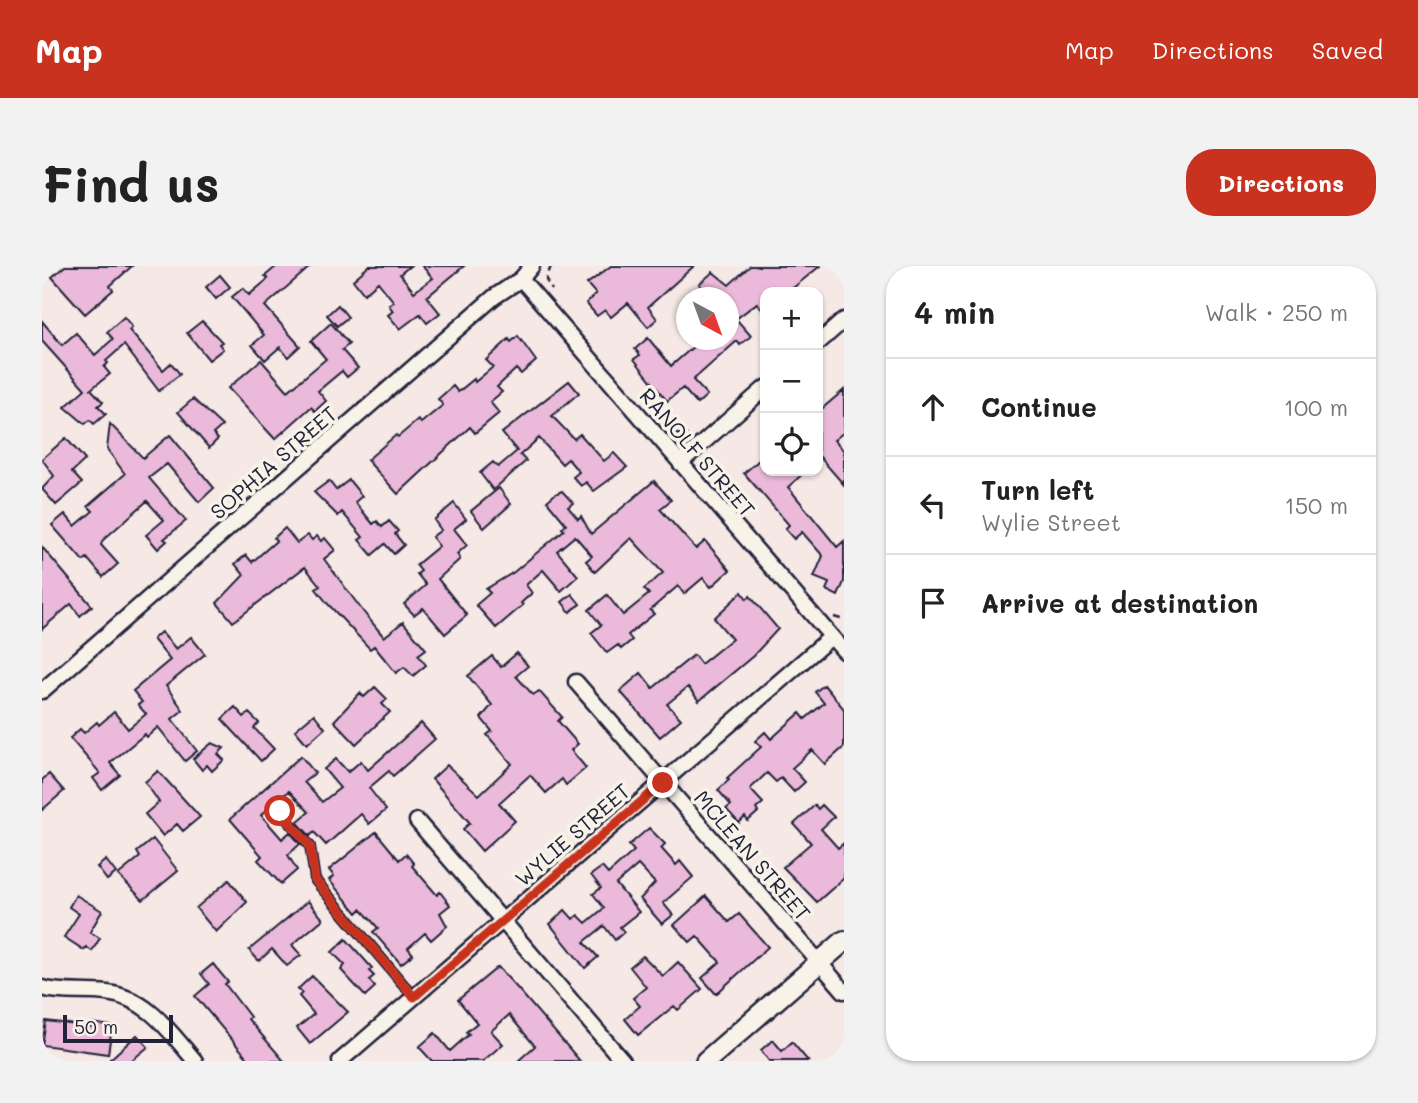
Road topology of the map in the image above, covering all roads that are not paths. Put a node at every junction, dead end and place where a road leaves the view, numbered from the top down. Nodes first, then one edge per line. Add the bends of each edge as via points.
1 (532, 266) edge
2 (521, 279) junction
3 (844, 320) edge
4 (823, 338) edge
5 (760, 392) edge
6 (680, 463) junction
7 (840, 644) edge
8 (576, 682) dead end
9 (42, 691) edge
10 (663, 783) junction
11 (280, 811) dead end
12 (417, 821) dead end
13 (502, 922) junction
14 (844, 941) edge
15 (819, 963) junction
16 (42, 988) edge
17 (844, 991) edge
18 (414, 997) junction
19 (195, 1061) edge
20 (340, 1061) edge
21 (623, 1061) edge
22 (706, 1061) edge

1 - 2 street, SOPHIA STREET
2 - 6 street, RANOLF STREET
2 - 9 street, SOPHIA STREET via 494,297
3 - 4 street
5 - 6 street
6 - 7 street, RANOLF STREET
7 - 10 street, WYLIE STREET
8 - 10 street, MCLEAN STREET
10 - 13 street, WYLIE STREET
10 - 15 street, MCLEAN STREET
11 - 18 lane via 310,846 315,880
12 - 13 street
13 - 18 street, WYLIE STREET
13 - 21 street
14 - 15 main road
15 - 17 street, MCLEAN STREET
15 - 22 main road
16 - 19 street via 108,993 135,1001 157,1017
18 - 20 street, WYLIE STREET

